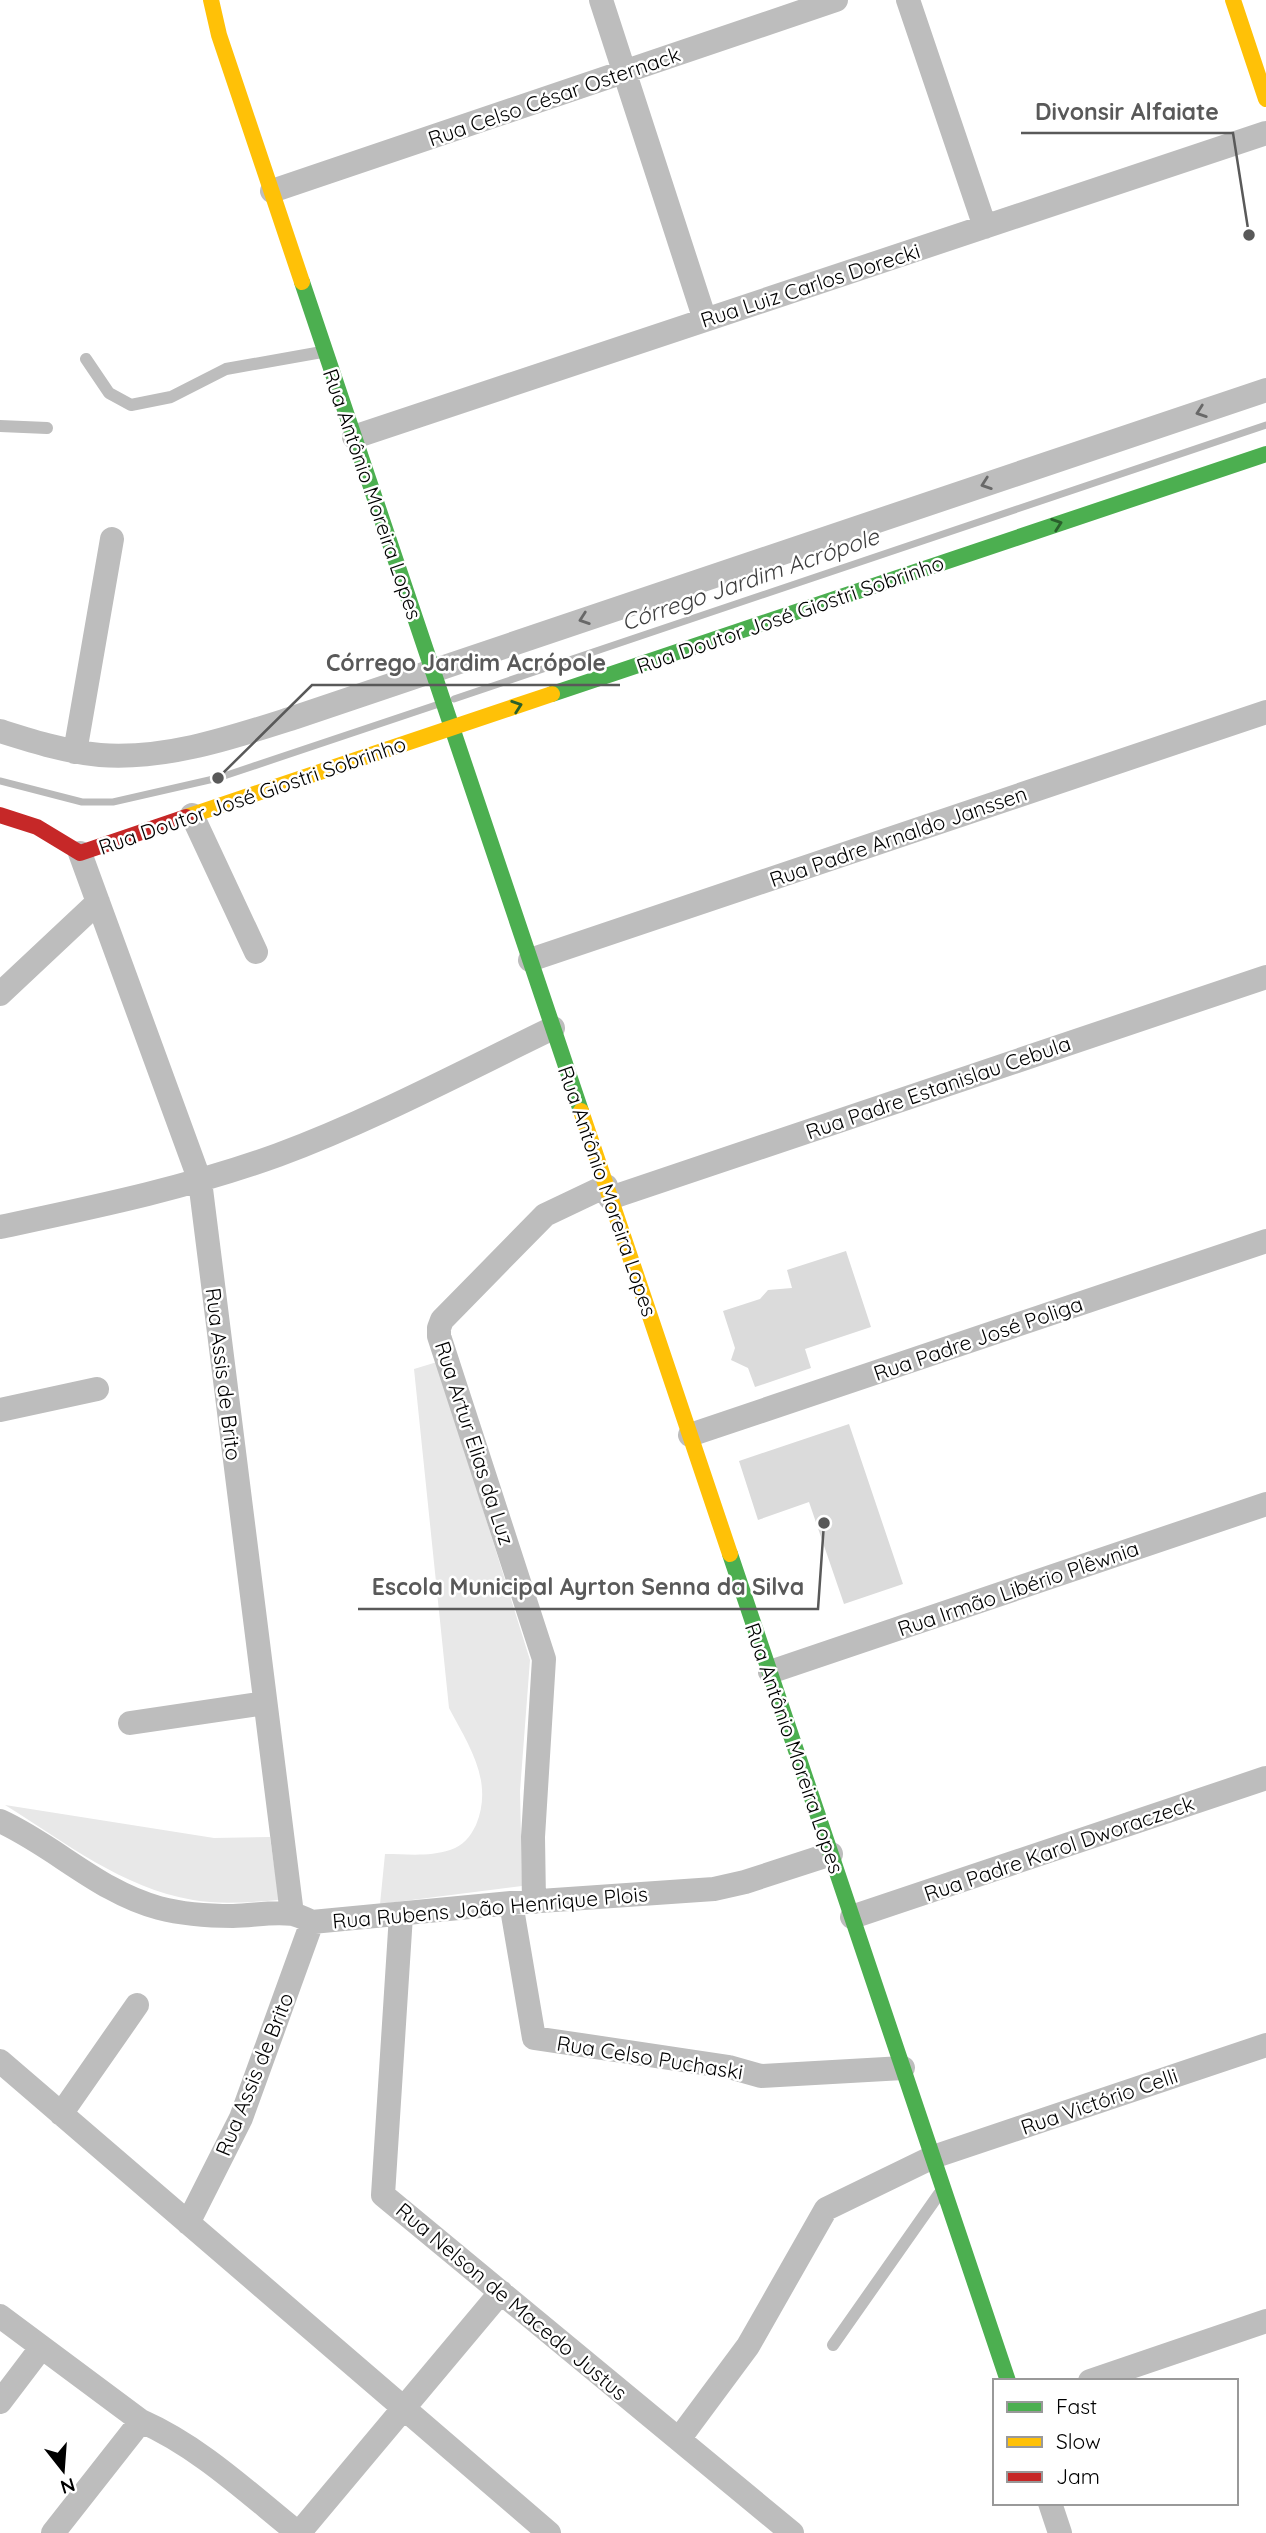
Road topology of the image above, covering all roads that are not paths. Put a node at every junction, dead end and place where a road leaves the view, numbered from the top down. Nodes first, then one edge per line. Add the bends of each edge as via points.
1 (211, 0) edge
2 (601, 0) edge
3 (836, 0) edge
4 (908, 0) edge
5 (1233, 0) edge
6 (625, 72) junction
7 (1266, 99) edge
8 (1266, 132) edge
9 (272, 191) junction
10 (985, 227) junction
11 (705, 320) junction
12 (326, 352) junction
13 (86, 359) dead end
14 (1266, 390) edge
15 (0, 426) edge
16 (47, 428) dead end
17 (354, 437) junction
18 (1266, 454) edge
19 (112, 539) dead end
20 (432, 670) junction
21 (1266, 712) edge
22 (452, 728) junction
23 (0, 731) edge
24 (75, 752) junction
25 (0, 815) edge
26 (192, 815) junction
27 (80, 853) junction
28 (98, 902) junction
29 (256, 952) dead end
30 (530, 960) junction
31 (1266, 977) edge
32 (0, 994) edge
33 (553, 1028) junction
34 (200, 1181) junction
35 (608, 1192) junction
36 (0, 1227) edge
37 (1266, 1241) edge
38 (97, 1390) dead end
39 (0, 1410) edge
40 (690, 1435) junction
41 (1266, 1504) edge
42 (769, 1672) junction
43 (265, 1703) junction
44 (130, 1723) dead end
45 (1266, 1778) edge
46 (0, 1821) edge
47 (831, 1854) junction
48 (523, 1903) junction
49 (401, 1915) junction
50 (852, 1917) junction
51 (302, 1918) junction
52 (138, 2005) dead end
53 (1266, 2045) edge
54 (0, 2061) edge
55 (903, 2068) junction
56 (61, 2114) junction
57 (933, 2157) junction
58 (943, 2188) junction
59 (188, 2222) junction
60 (501, 2292) junction
61 (0, 2316) edge
62 (1266, 2321) edge
63 (833, 2345) dead end
64 (41, 2348) junction
65 (1007, 2379) edge
66 (1096, 2379) edge
67 (0, 2402) edge
68 (404, 2408) junction
69 (141, 2421) junction
70 (679, 2439) junction
71 (1051, 2505) edge
72 (54, 2533) edge
73 (299, 2533) edge
74 (549, 2533) edge
75 (792, 2533) edge
76 (1060, 2533) edge

1 - 9 street, Rua Antônio Moreira Lopes
2 - 6 street
3 - 6 street, Rua Celso César Osternack
4 - 10 street
5 - 7 street
6 - 9 street, Rua Celso César Osternack
6 - 11 street
8 - 10 street, Rua Luiz Carlos Dorecki
9 - 12 street, Rua Antônio Moreira Lopes
10 - 11 street, Rua Luiz Carlos Dorecki
11 - 17 street, Rua Luiz Carlos Dorecki
12 - 13 lane via 226,369 171,397 131,405 109,393
12 - 17 street, Rua Antônio Moreira Lopes
14 -> 20 street
15 - 16 lane
17 - 20 street, Rua Antônio Moreira Lopes
22 -> 18 street, Rua Doutor José Giostri Sobrinho
19 - 24 street
20 - 22 street, Rua Antônio Moreira Lopes
20 - 24 street via 206,744 129,756
21 - 30 street, Rua Padre Arnaldo Janssen
22 - 26 street, Rua Doutor José Giostri Sobrinho
22 - 30 street, Rua Antônio Moreira Lopes
23 - 24 street
25 - 27 street, Rua Doutor José Giostri Sobrinho via 37,827
26 - 27 street, Rua Doutor José Giostri Sobrinho
26 - 29 street
27 - 28 street, Rua Assis de Brito
28 - 32 street
28 - 34 street, Rua Assis de Brito
30 - 33 street, Rua Antônio Moreira Lopes
31 - 35 street, Rua Padre Estanislau Cebula
33 - 34 street via 359,1121
33 - 35 street, Rua Antônio Moreira Lopes
34 - 36 street
34 - 43 street, Rua Assis de Brito
35 - 40 street, Rua Antônio Moreira Lopes
35 - 48 street, Rua Artur Elias da Luz via 545,1216 439,1328 544,1659 533,1837
37 - 40 street, Rua Padre José Poliga
38 - 39 street
40 - 42 street, Rua Antônio Moreira Lopes
41 - 42 street, Rua Irmão Libério Plêwnia
42 - 47 street, Rua Antônio Moreira Lopes
43 - 44 street
43 - 51 street, Rua Assis de Brito
45 - 50 street, Rua Padre Karol Dworaczeck
46 - 51 street, Rua Rubens João Henrique Plois via 137,1902 192,1914
47 - 48 street, Rua Rubens João Henrique Plois via 722,1888
47 - 50 street, Rua Antônio Moreira Lopes
48 - 49 street, Rua Rubens João Henrique Plois
48 - 55 street, Rua Celso Puchaski via 534,2038 729,2067 761,2076
49 - 51 street, Rua Rubens João Henrique Plois
49 - 60 street, Rua Nelson de Macedo Justus via 383,2195
50 - 55 street, Rua Antônio Moreira Lopes
51 - 59 street, Rua Assis de Brito via 241,2118
52 - 56 street
53 - 57 street, Rua Victório Celli
54 - 56 street
55 - 57 street, Rua Antônio Moreira Lopes
56 - 59 street
57 - 58 street, Rua Antônio Moreira Lopes
57 - 70 street, Rua Victório Celli via 826,2209 742,2355
58 - 63 lane
58 - 65 street, Rua Antônio Moreira Lopes
59 - 68 street
60 - 68 street
60 - 70 street, Rua Nelson de Macedo Justus
61 - 64 street
62 - 66 street
64 - 67 street
64 - 69 street
68 - 73 street
68 - 74 street
69 - 72 street
69 - 73 street via 190,2447
70 - 75 street, Rua Nelson de Macedo Justus
71 - 76 street

